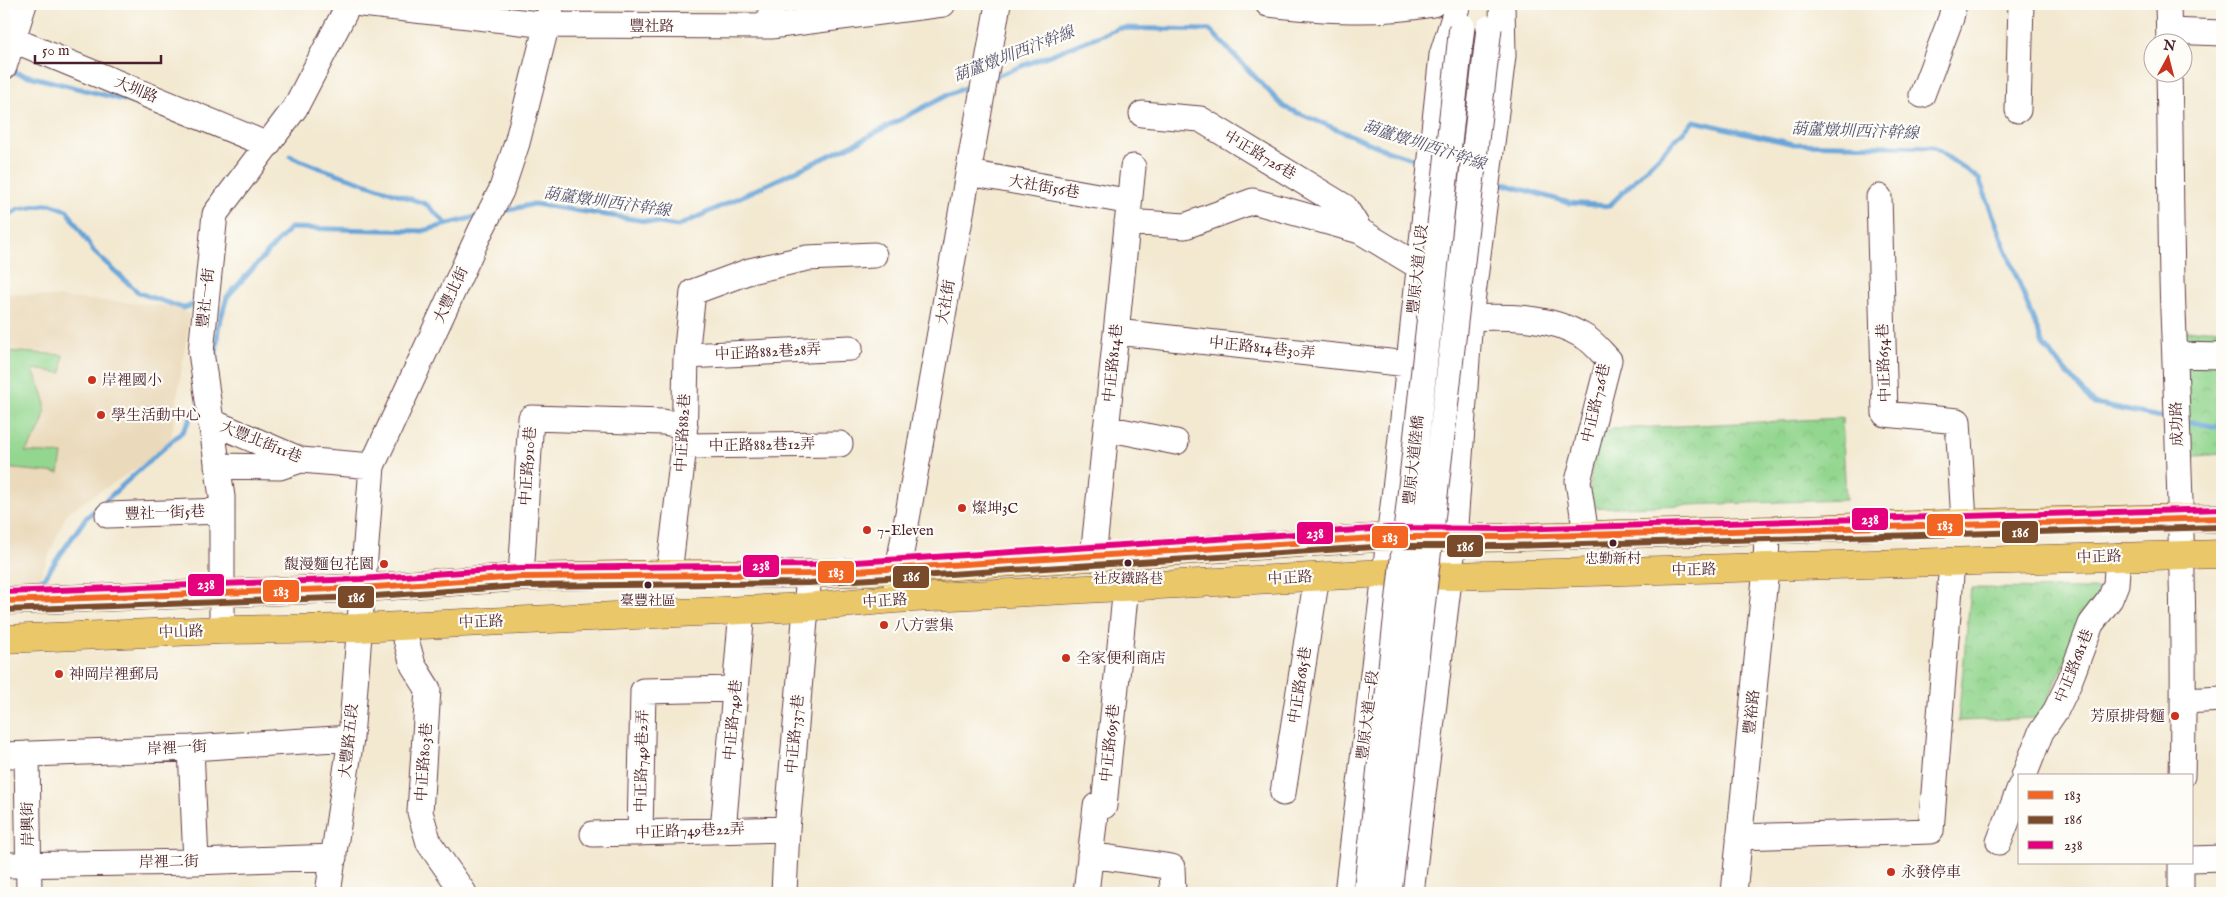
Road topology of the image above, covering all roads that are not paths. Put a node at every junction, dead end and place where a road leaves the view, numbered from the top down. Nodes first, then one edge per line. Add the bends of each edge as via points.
1 (24, 4) edge
2 (349, 4) edge
3 (362, 4) edge
4 (943, 4) edge
5 (998, 4) edge
6 (1268, 4) edge
7 (1432, 4) edge
8 (1496, 4) edge
9 (1502, 4) edge
10 (1954, 4) edge
11 (2021, 4) edge
12 (2168, 4) edge
13 (1460, 11) edge
14 (550, 14) edge
15 (771, 15) edge
16 (2169, 32) edge
17 (2222, 33) edge
18 (2194, 35) edge
19 (6, 51) edge
20 (2169, 82) edge
21 (1922, 95) dead end
22 (2018, 110) dead end
23 (1142, 114) dead end
24 (268, 145) junction
25 (1133, 167) dead end
26 (969, 173) junction
27 (1879, 197) dead end
28 (1123, 211) junction
29 (1360, 231) junction
30 (874, 255) dead end
31 (1418, 266) junction
32 (1413, 318) junction
33 (1470, 318) junction
34 (1116, 332) junction
35 (850, 348) dead end
36 (2175, 355) junction
37 (686, 356) junction
38 (2222, 356) edge
39 (1408, 364) junction
40 (209, 413) junction
41 (1106, 428) junction
42 (684, 436) junction
43 (1176, 442) dead end
44 (840, 444) dead end
45 (301, 460) junction
46 (217, 466) junction
47 (372, 466) junction
48 (221, 511) junction
49 (108, 515) dead end
50 (2222, 518) edge
51 (2180, 519) junction
52 (1964, 522) junction
53 (1767, 531) junction
54 (1586, 535) junction
55 (1390, 537) junction
56 (1454, 539) junction
57 (2222, 554) edge
58 (2182, 555) junction
59 (2118, 556) junction
60 (1093, 558) junction
61 (1952, 562) junction
62 (1766, 568) junction
63 (898, 570) junction
64 (1386, 573) junction
65 (669, 574) junction
66 (809, 574) junction
67 (1317, 576) junction
68 (1449, 576) junction
69 (521, 578) junction
70 (1126, 586) junction
71 (361, 588) junction
72 (222, 591) junction
73 (895, 600) junction
74 (4, 601) edge
75 (806, 607) junction
76 (742, 610) junction
77 (402, 625) junction
78 (358, 628) junction
79 (222, 630) junction
80 (4, 639) edge
81 (735, 689) junction
82 (2222, 699) edge
83 (2184, 701) junction
84 (351, 738) junction
85 (192, 748) junction
86 (15, 755) edge
87 (2025, 774) edge
88 (2182, 774) edge
89 (2018, 792) edge
90 (1283, 793) dead end
91 (787, 829) junction
92 (723, 831) junction
93 (640, 833) junction
94 (593, 834) dead end
95 (1739, 837) junction
96 (1999, 842) dead end
97 (1090, 855) junction
98 (334, 857) junction
99 (2222, 858) edge
100 (2194, 859) edge
101 (196, 862) junction
102 (29, 864) junction
103 (2181, 864) edge
104 (4, 865) edge
105 (29, 893) edge
106 (328, 893) edge
107 (464, 893) edge
108 (784, 893) edge
109 (1086, 893) edge
110 (1173, 893) edge
111 (1348, 893) edge
112 (1366, 893) edge
113 (1389, 893) edge
114 (1410, 893) edge
115 (1734, 893) edge
116 (2181, 893) edge

1 - 19 street
2 - 24 street, 豐社一街 via 295,108
3 - 14 street, 豐社路
4 - 15 street, 豐社路
5 - 26 street, 大社街
6 - 7 street via 1330,11 1413,8
8 - 113 street, 豐原大道陸橋, bridge via 1489,28
9 - 33 street via 1503,56
10 - 21 street
11 - 22 street
12 - 16 street
13 - 31 street, 豐原大道八段 via 1442,55
13 - 112 street, 豐原大道陸橋, bridge
14 - 15 street, 豐社路
14 - 47 street, 大豐北街 via 517,143 501,191
17 - 18 street
19 - 24 street, 大圳路
20 - 36 street, 成功路
23 - 29 street, 中正路726巷 via 1200,119 1345,207
24 - 40 street, 豐社一街 via 215,214 201,352
25 - 28 street, 中正路814巷
26 - 28 street, 大社街56巷
26 - 63 street, 大社街
27 - 52 street, 中正路654巷 via 1885,414 1958,421
28 - 29 street, 大社街56巷 via 1185,226 1253,201
28 - 34 street, 中正路814巷
29 - 31 street
30 - 37 street, 中正路882巷 via 807,258 750,270 693,292
31 - 32 street, 豐原大道八段
32 - 33 street
32 - 39 street, 豐原大道八段
33 - 54 street, 中正路726巷 via 1519,317 1546,322 1584,336 1609,360 1578,481
33 - 56 street
34 - 39 street, 中正路814巷30弄
34 - 41 street, 中正路814巷
35 - 37 street, 中正路882巷28弄
36 - 38 street
36 - 51 street, 成功路
37 - 42 street, 中正路882巷
39 - 55 street, 豐原大道八段
40 - 45 street, 大豐北街11巷
40 - 46 street, 豐社一街
41 - 43 street
41 - 60 street, 中正路814巷
42 - 44 street, 中正路882巷12弄
42 - 65 street, 中正路882巷
42 - 69 street, 中正路910巷 via 663,422 532,418
45 - 46 street via 280,467
45 - 47 street, 大豐北街11巷
46 - 48 street, 豐社一街
47 - 71 street, 大豐北街
48 - 49 street, 豐社一街5巷
48 - 72 street, 豐社一街
50 - 51 main road, 中正路
51 - 52 main road, 中正路
51 - 58 street, 成功路
52 - 53 main road, 中正路
53 - 54 main road, 中正路
53 - 62 street, 豐裕路
54 - 56 main road, 中正路
55 - 56 main road, 中正路
55 - 60 main road, 中正路
55 - 64 street, 豐原大道一段
56 - 68 street
57 - 58 main road, 中正路
58 - 59 main road, 中正路
58 - 83 street, 成功路
59 - 61 main road, 中正路
59 - 87 street, 中正路681巷 via 2116,584 2110,599 2090,624 2068,685 2041,732
60 - 63 main road, 中正路
61 - 62 main road, 中正路
61 - 95 street via 1931,831
62 - 68 main road, 中正路
62 - 95 street, 豐裕路
63 - 66 main road, 中正路
63 - 73 street, 大社街
64 - 67 main road, 中正路
64 - 68 main road, 中正路
64 - 111 street, 豐原大道一段
65 - 66 main road, 中正路
65 - 69 main road, 中正路
66 - 75 street, 中正路737巷
67 - 70 main road, 中正路
67 - 90 street, 中正路685巷
68 - 114 street
69 - 71 main road, 中正路
70 - 73 main road, 中正路
70 - 97 street, 中正路695巷 via 1104,806 1096,806
71 - 72 main road
71 - 78 street, 大豐路五段
72 - 74 main road
72 - 79 street, 豐社一街
73 - 75 main road, 中正路
75 - 76 main road, 中正路
75 - 91 street, 中正路737巷
76 - 77 main road, 中正路
76 - 81 street, 中正路749巷
77 - 78 main road, 中正路
77 - 107 street, 中正路803巷 via 413,665 428,689 420,812 429,843
78 - 79 main road, 中山路
78 - 84 street, 大豐路五段
79 - 80 main road, 中山路
81 - 92 street, 中正路749巷
81 - 93 street, 中正路749巷2弄 via 643,691
82 - 83 street
83 - 88 street, 成功路
84 - 85 street, 岸裡一街
84 - 98 street, 大豐路五段
85 - 86 street, 岸裡一街
85 - 101 street
86 - 102 street, 岸興街
89 - 96 street
91 - 92 street, 中正路749巷22弄
91 - 108 street, 中正路737巷
92 - 93 street, 中正路749巷22弄
93 - 94 street, 中正路749巷22弄
95 - 115 street, 豐裕路
97 - 109 street, 中正路695巷
97 - 110 street via 1172,868
98 - 101 street, 岸裡二街
98 - 106 street, 大豐路五段
99 - 100 street
101 - 102 street, 岸裡二街
102 - 104 street, 岸裡二街
102 - 105 street, 岸興街
103 - 116 street

